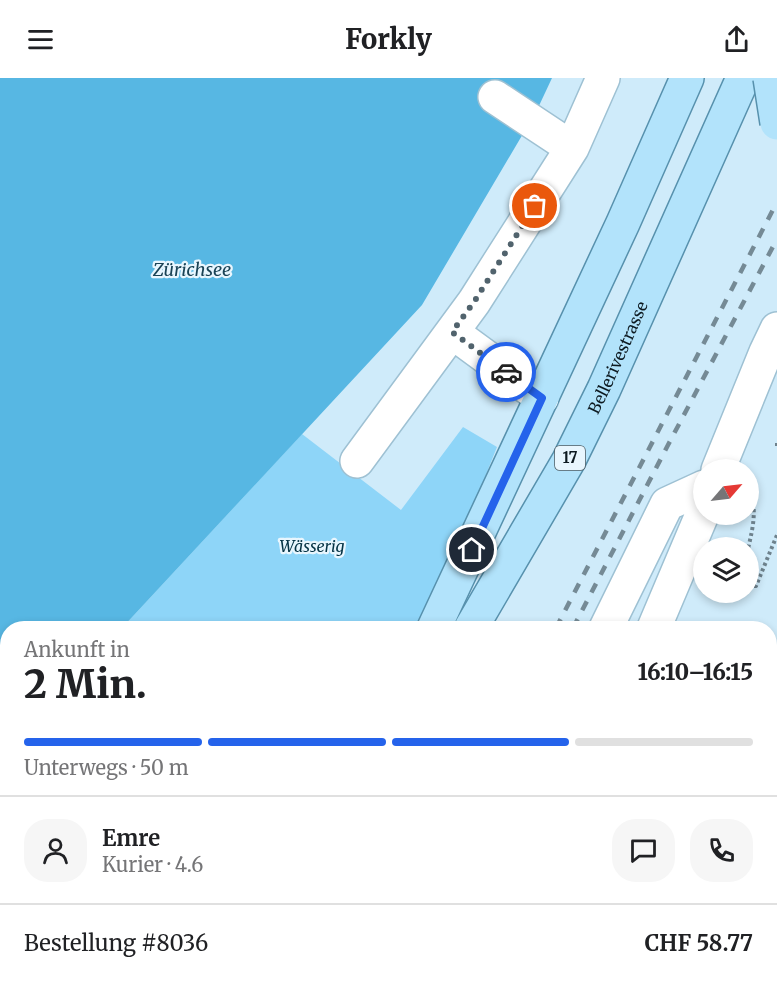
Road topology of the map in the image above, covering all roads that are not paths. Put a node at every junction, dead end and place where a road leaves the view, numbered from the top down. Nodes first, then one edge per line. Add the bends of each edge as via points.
1 (603, 78) edge
2 (687, 78) edge
3 (743, 78) edge
4 (770, 78) edge
5 (495, 97) dead end
6 (777, 123) edge
7 (572, 148) junction
8 (777, 329) edge
9 (452, 332) junction
10 (542, 398) junction
11 (722, 459) edge
12 (357, 461) dead end
13 (693, 492) edge
14 (698, 525) edge
15 (437, 621) edge
16 (475, 621) edge
17 (609, 621) edge
18 (657, 621) edge

1 - 7 street
2 - 10 main road
3 - 16 main road, Bellerivestrasse / 17 via 569,460
4 - 6 main road, bridge
5 - 7 street
7 - 9 street
8 - 11 street
9 - 10 street
9 - 12 street
10 - 15 main road
13 - 17 street via 667,504
14 - 18 street

